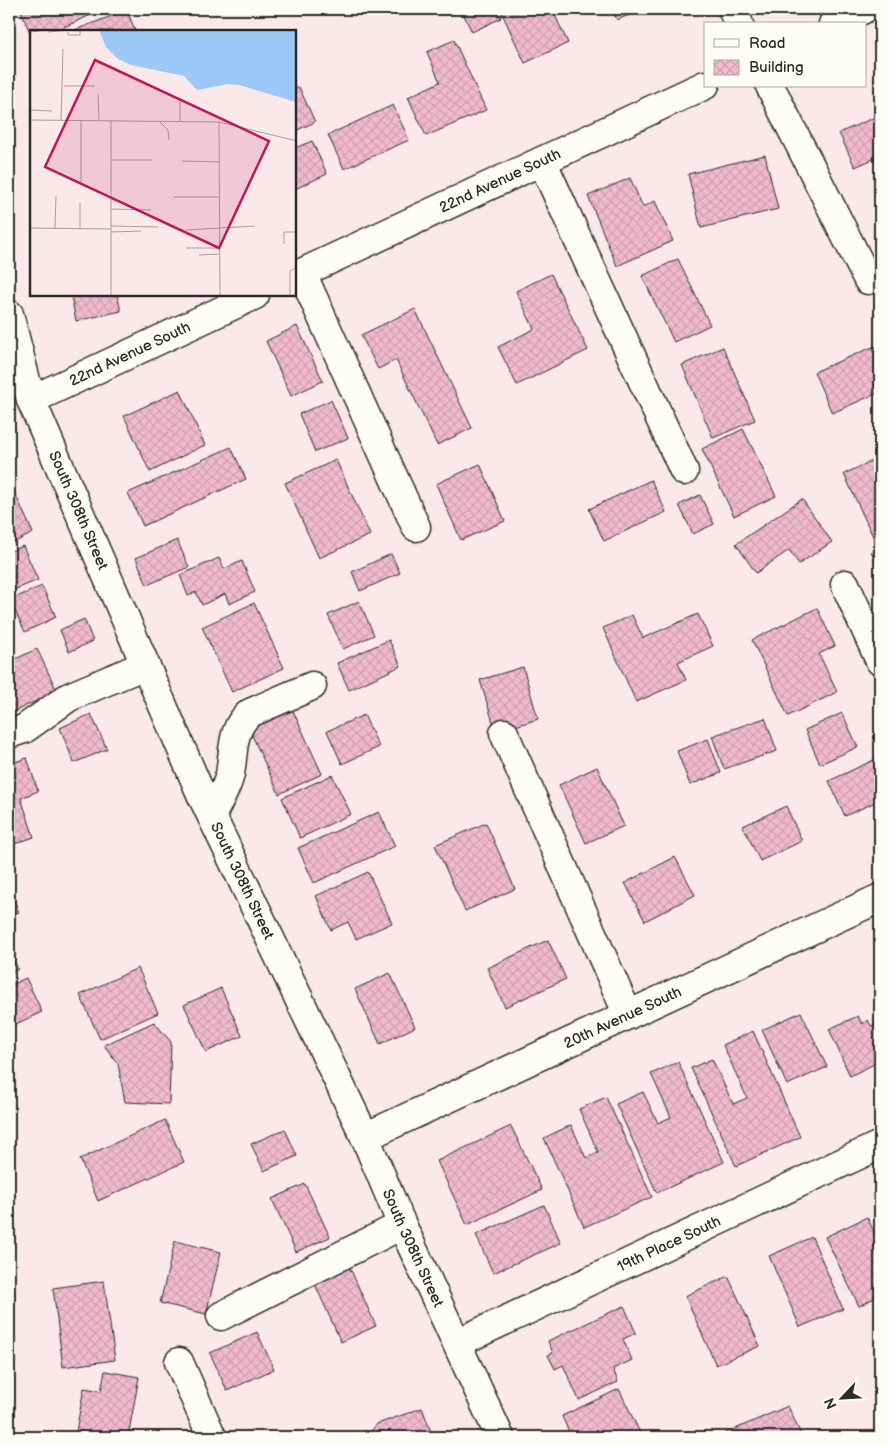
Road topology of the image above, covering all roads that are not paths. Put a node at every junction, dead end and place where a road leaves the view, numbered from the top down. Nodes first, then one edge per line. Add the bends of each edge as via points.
1 (732, 9) edge
2 (864, 9) edge
3 (738, 22) edge
4 (837, 22) edge
5 (704, 85) edge
6 (771, 88) edge
7 (542, 161) junction
8 (299, 275) edge
9 (868, 280) dead end
10 (253, 296) edge
11 (9, 314) edge
12 (31, 400) junction
13 (684, 471) dead end
14 (416, 527) dead end
15 (845, 584) dead end
16 (880, 661) edge
17 (145, 665) junction
18 (312, 686) dead end
19 (504, 733) dead end
20 (9, 734) edge
21 (212, 814) junction
22 (880, 898) edge
23 (628, 1015) junction
24 (365, 1137) junction
25 (880, 1145) edge
26 (402, 1225) junction
27 (221, 1316) dead end
28 (457, 1343) junction
29 (179, 1362) dead end
30 (212, 1437) edge
31 (500, 1437) edge

1 - 3 street
2 - 4 street
5 - 7 street, 22nd Avenue South
6 - 9 street
7 - 8 street, 22nd Avenue South
7 - 13 street
8 - 14 street
10 - 12 street, 22nd Avenue South
11 - 12 street, South 308th Street
12 - 17 street, South 308th Street
15 - 16 street
17 - 20 street via 70,697 24,729
17 - 21 street, South 308th Street
18 - 21 street via 250,712 242,719 236,732 230,775
19 - 23 street
21 - 24 street, South 308th Street
22 - 23 street, 20th Avenue South
23 - 24 street, 20th Avenue South
24 - 26 street, South 308th Street
25 - 28 street, 19th Place South
26 - 27 street
26 - 28 street, South 308th Street
28 - 31 street, South 308th Street
29 - 30 street

